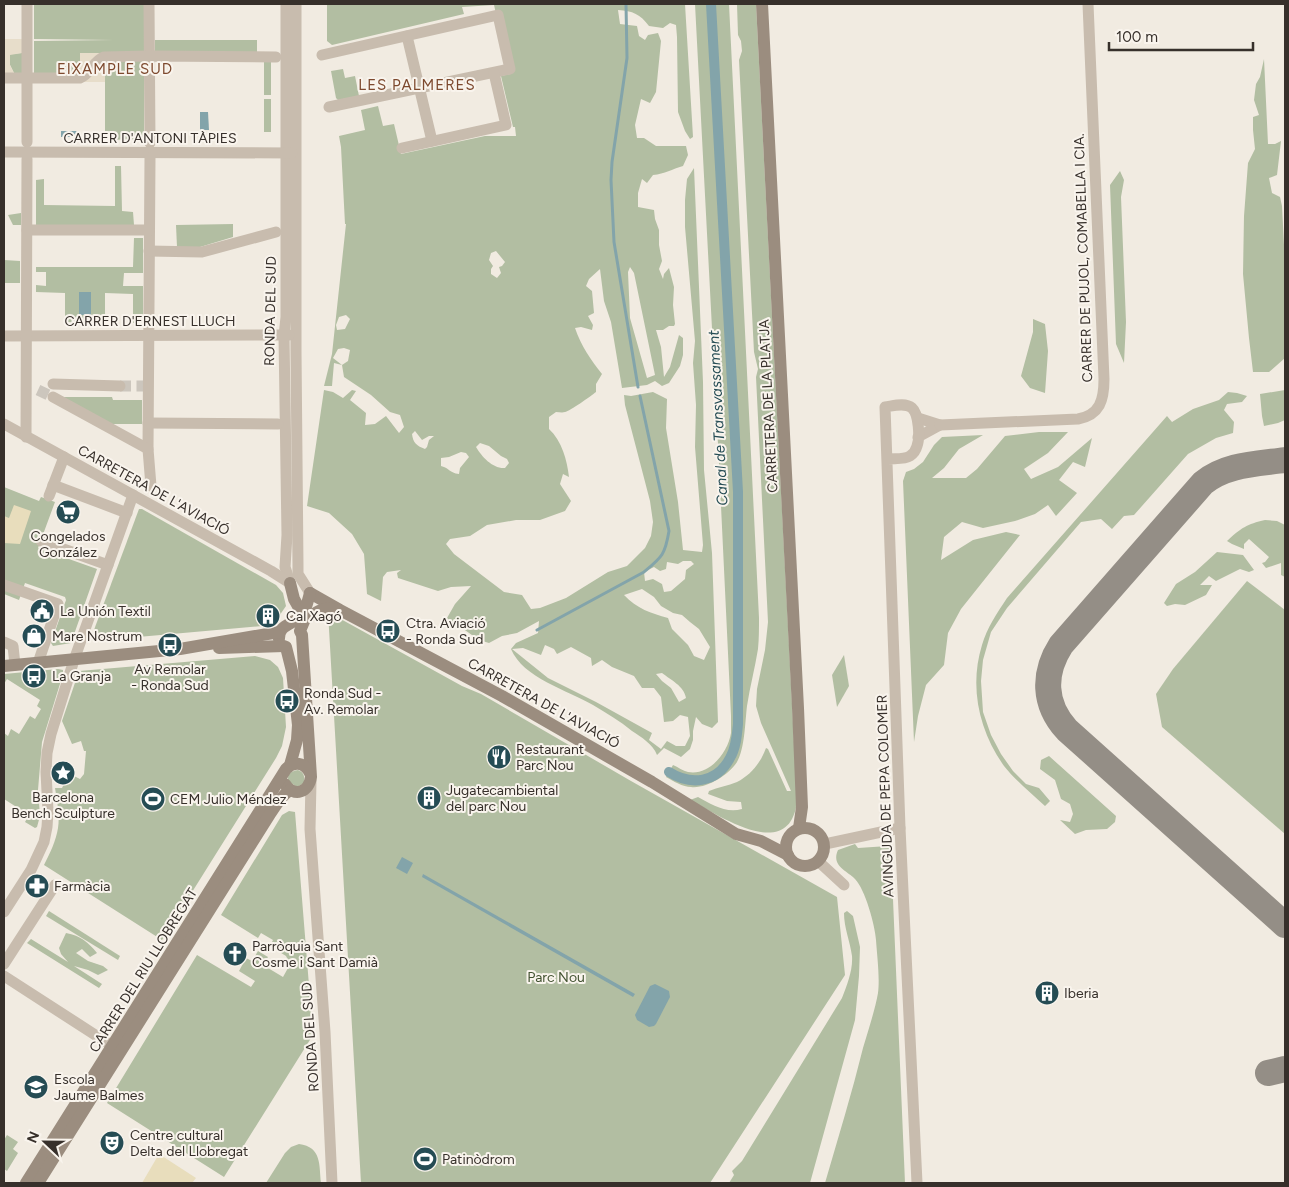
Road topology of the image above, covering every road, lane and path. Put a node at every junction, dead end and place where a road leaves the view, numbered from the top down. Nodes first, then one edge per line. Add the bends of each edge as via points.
1 (27, 4) edge
2 (149, 4) edge
3 (286, 4) edge
4 (296, 4) edge
5 (762, 4) edge
6 (1088, 4) edge
7 (408, 36) junction
8 (322, 55) dead end
9 (149, 56) junction
10 (276, 57) dead end
11 (494, 73) junction
12 (4, 78) edge
13 (27, 78) junction
14 (420, 88) junction
15 (329, 107) dead end
16 (432, 141) junction
17 (27, 142) dead end
18 (150, 143) dead end
19 (402, 148) dead end
20 (4, 152) edge
21 (291, 153) junction
22 (150, 158) dead end
23 (27, 159) dead end
24 (27, 230) junction
25 (149, 230) junction
26 (276, 232) dead end
27 (149, 251) junction
28 (149, 335) junction
29 (296, 335) junction
30 (4, 336) edge
31 (27, 336) junction
32 (284, 336) junction
33 (26, 383) junction
34 (53, 384) tunnel mouth
35 (120, 386) tunnel mouth
36 (38, 387) tunnel mouth
37 (53, 397) tunnel mouth
38 (885, 406) joint
39 (918, 418) junction
40 (148, 423) junction
41 (4, 424) edge
42 (278, 424) dead end
43 (940, 425) junction
44 (26, 437) junction
45 (918, 437) junction
46 (148, 449) junction
47 (64, 457) junction
48 (887, 459) junction
49 (151, 486) dead end
50 (133, 495) junction
51 (127, 513) junction
52 (41, 541) dead end
53 (108, 565) junction
54 (290, 583) junction
55 (4, 585) edge
56 (310, 593) junction
57 (340, 610) junction
58 (296, 626) junction
59 (4, 642) edge
60 (285, 647) junction
61 (180, 649) junction
62 (74, 660) junction
63 (38, 663) junction
64 (9, 666) edge
65 (287, 769) junction
66 (311, 777) junction
67 (292, 791) junction
68 (802, 807) junction
69 (812, 828) junction
70 (900, 828) junction
71 (310, 830) junction
72 (796, 830) junction
73 (761, 841) junction
74 (825, 844) junction
75 (788, 855) junction
76 (818, 861) junction
77 (55, 885) dead end
78 (844, 885) dead end
79 (4, 912) edge
80 (4, 964) edge
81 (4, 976) edge
82 (117, 1048) junction
83 (26, 1183) edge
84 (38, 1183) edge
85 (332, 1183) edge
86 (917, 1183) edge

1 - 13 street
2 - 9 street
3 - 21 street, RONDA DEL SUD
4 - 21 street, RONDA DEL SUD
5 - 68 street, CARRETERA DE LA PLATJA
6 - 43 street, CARRER DE PUJOL, COMABELLA I CIA. via 1104,379 1101,402 1096,412 1078,419
7 - 8 street
7 - 11 street via 498,15 510,69
7 - 14 street
9 - 10 street
9 - 13 street via 104,57 80,78
9 - 18 street
11 - 14 street
11 - 16 street via 506,125
12 - 13 street
13 - 17 street
14 - 15 street
14 - 16 street
16 - 19 street
20 - 21 street, CARRER D'ANTONI TÀPIES
21 - 29 street, RONDA DEL SUD
21 - 32 street, RONDA DEL SUD
22 - 25 street
23 - 24 street
24 - 25 street
24 - 31 street
25 - 27 street
26 - 27 street via 202,252
27 - 28 street
28 - 31 street, CARRER D'ERNEST LLUCH
28 - 32 street, CARRER D'ERNEST LLUCH
28 - 40 street
29 - 32 street, CARRER D'ERNEST LLUCH
29 - 56 street, RONDA DEL SUD via 298,574
30 - 31 street, CARRER D'ERNEST LLUCH
31 - 33 street
32 - 54 street, RONDA DEL SUD via 288,535 285,567
33 - 36 street
33 - 44 street
34 - 35 street
37 - 46 street
38 - 39 street, CARRER DE PUJOL, COMABELLA I CIA. via 909,406
38 - 48 street, AVINGUDA DE PEPA COLOMER
39 - 43 street, CARRER DE PUJOL, COMABELLA I CIA.
39 - 45 street
40 - 42 street
40 - 46 street
41 - 44 street, CARRETERA DE L'AVIACIÓ
43 - 45 street, CARRER DE PUJOL, COMABELLA I CIA.
44 - 47 street, CARRETERA DE L'AVIACIÓ
45 - 48 street via 918,446 912,455
46 - 49 street
47 - 50 street, CARRETERA DE L'AVIACIÓ
47 - 51 street via 51,490
48 - 70 street, AVINGUDA DE PEPA COLOMER
50 - 51 street
50 - 54 street, CARRETERA DE L'AVIACIÓ
51 - 53 street
52 - 53 street
53 - 62 street
54 - 58 street, RONDA DEL SUD
55 - 63 street via 58,604
56 - 57 street, CARRETERA DE L'AVIACIÓ
56 - 58 street, RONDA DEL SUD
57 - 58 street via 328,608 319,611
57 - 73 street, CARRETERA DE L'AVIACIÓ via 502,696 736,834
58 - 60 street, RONDA DEL SUD via 278,639
58 - 60 street via 299,644
58 - 61 street
58 - 66 street, RONDA DEL SUD
59 - 64 street via 13,646
60 - 61 street
60 - 65 street, RONDA DEL SUD via 292,671 298,725 297,740
61 - 62 street
62 - 63 street
62 - 79 street via 47,753 48,826 44,842 31,870
63 - 64 street
65 - 66 street via 301,764
65 - 67 street via 283,781
65 - 82 street, CARRER DEL RIU LLOBREGAT
66 - 67 street via 309,786 302,791
66 - 71 street, RONDA DEL SUD
67 - 71 street, RONDA DEL SUD via 302,801
67 - 82 street, CARRER DEL RIU LLOBREGAT via 285,794 273,809
68 - 69 street, CARRETERA DE LA PLATJA
68 - 72 street, CARRETERA DE LA PLATJA
69 - 72 street
69 - 74 street
70 - 74 street
70 - 86 street, AVINGUDA DE PEPA COLOMER
71 - 85 street, RONDA DEL SUD
72 - 73 street
72 - 75 street via 786,842
73 - 75 street, CARRETERA DE L'AVIACIÓ
74 - 76 street via 823,856
75 - 76 street via 801,866
76 - 78 street
77 - 80 street
81 - 82 street
82 - 83 street, CARRER DEL RIU LLOBREGAT
82 - 84 street, CARRER DEL RIU LLOBREGAT

